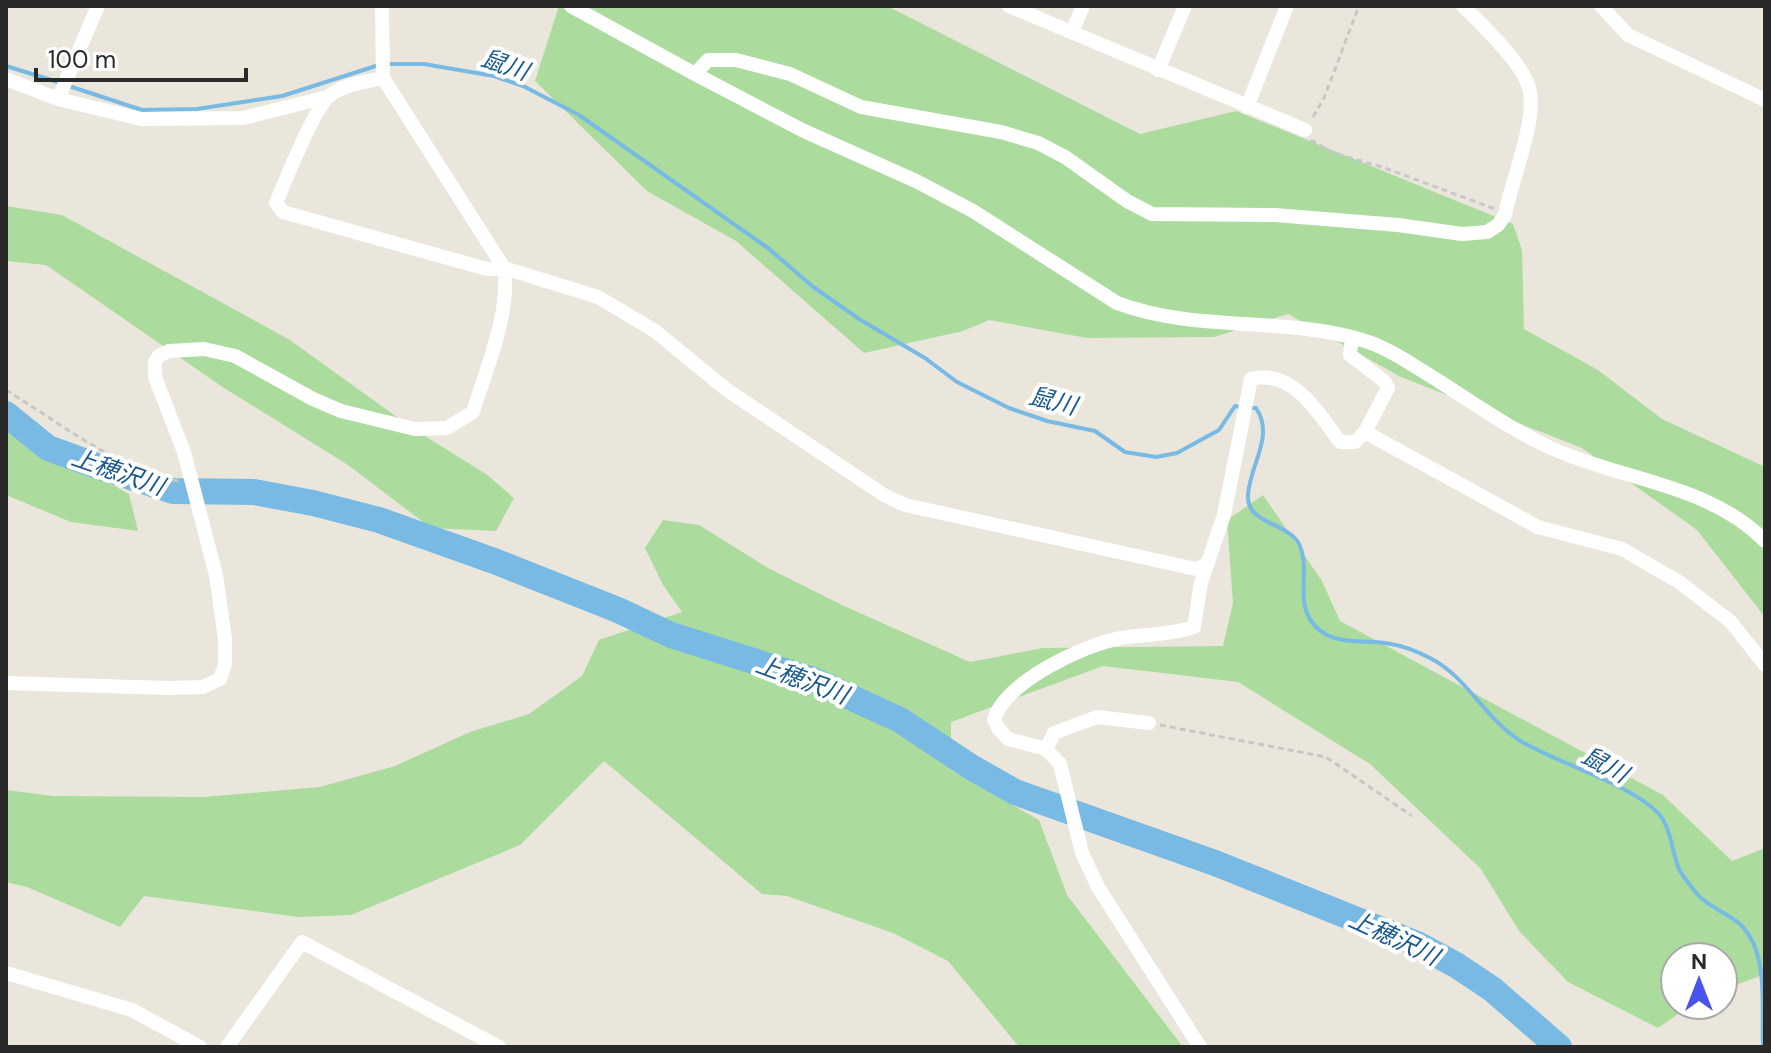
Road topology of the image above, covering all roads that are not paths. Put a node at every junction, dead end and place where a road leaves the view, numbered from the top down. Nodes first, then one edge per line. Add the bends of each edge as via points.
1 (98, 6) edge
2 (382, 6) edge
3 (571, 6) edge
4 (1009, 6) edge
5 (1083, 6) edge
6 (1185, 6) edge
7 (1287, 6) edge
8 (1463, 6) edge
9 (1601, 6) edge
10 (1072, 32) junction
11 (1158, 70) junction
12 (695, 74) junction
13 (383, 76) junction
14 (6, 79) edge
15 (60, 96) junction
16 (327, 97) junction
17 (1765, 100) edge
18 (1247, 107) junction
19 (1305, 130) road end
20 (504, 268) junction
21 (1352, 337) junction
22 (1365, 432) junction
23 (1765, 541) edge
24 (1207, 564) junction
25 (1765, 665) edge
26 (6, 683) edge
27 (1149, 723) road end
28 (1046, 749) junction
29 (6, 973) edge
30 (200, 1047) edge
31 (227, 1047) edge
32 (499, 1047) edge
33 (1200, 1047) edge

1 - 15 street
2 - 13 street
3 - 12 street
4 - 10 street
5 - 10 street
6 - 11 street
7 - 18 street
8 - 12 street via 1506,51 1529,86 1531,111 1505,215 1487,232 1275,215 1152,214 1065,157 1026,139 861,107 790,74 736,60 708,60
9 - 17 street via 1628,35
10 - 11 street
11 - 18 street
12 - 21 street via 973,211 1117,303 1195,323
13 - 16 street
13 - 20 street
14 - 15 street
15 - 16 street via 141,119 243,118
16 - 20 street via 276,203 283,212 487,269
18 - 19 street
20 - 24 street via 598,297 655,331 727,390 905,505 1196,569
20 - 26 street via 502,314 473,412 447,428 415,429 341,411 235,356 204,349 159,356 155,377 184,452 216,575 225,664 220,679 203,687 169,688
21 - 22 street via 1350,355 1388,388
21 - 23 street via 1389,350 1551,448 1716,506
22 - 24 street via 1355,442 1340,442 1306,397 1286,383 1261,376 1251,379 1224,515
22 - 25 street via 1538,527 1622,549 1679,582 1730,621
24 - 28 street via 1194,627 1090,646 1010,693 994,719 998,728 1008,739
27 - 28 street via 1097,717 1054,733
28 - 33 street via 1060,764 1082,853 1098,887
29 - 30 street via 132,1010
31 - 32 street via 302,942

